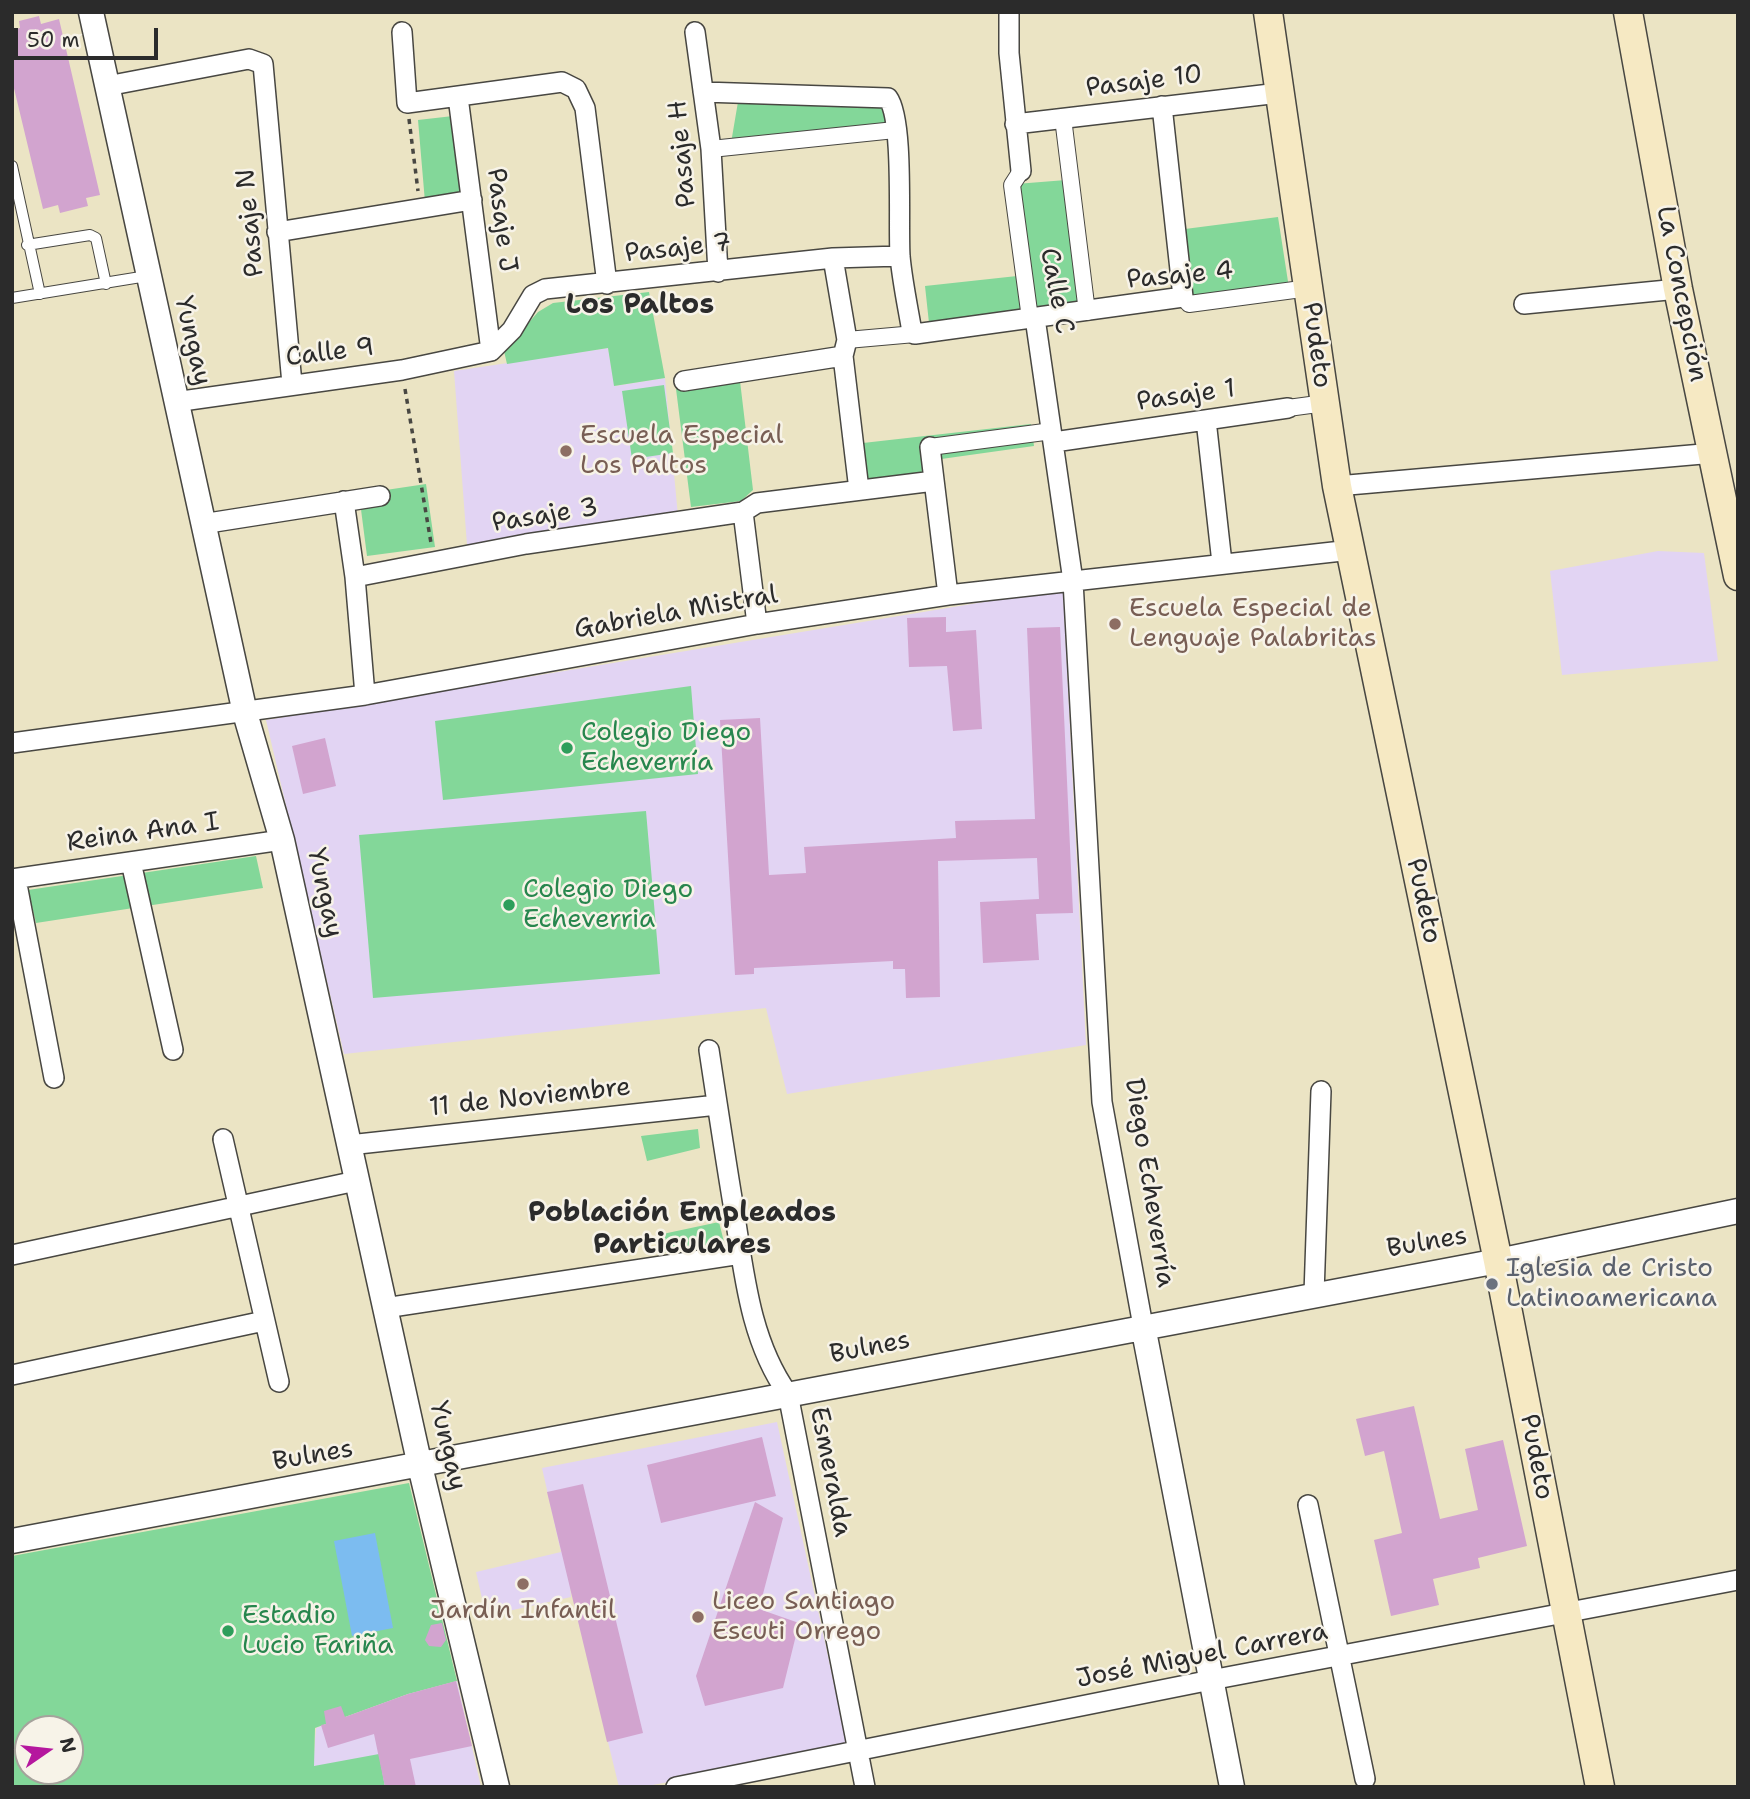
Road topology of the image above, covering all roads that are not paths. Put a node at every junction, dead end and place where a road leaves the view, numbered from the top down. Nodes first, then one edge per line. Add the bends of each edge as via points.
1 (91, 12) edge
2 (1009, 12) edge
3 (1268, 12) edge
4 (1628, 12) edge
5 (402, 32) dead end
6 (695, 32) dead end
7 (107, 86) junction
8 (704, 92) junction
9 (1279, 93) junction
10 (458, 97) junction
11 (1162, 106) junction
12 (1063, 118) junction
13 (1015, 124) junction
14 (895, 130) junction
15 (711, 149) junction
16 (12, 166) edge
17 (1021, 171) joint
18 (472, 200) junction
19 (277, 232) junction
20 (27, 245) junction
21 (900, 256) junction
22 (833, 258) junction
23 (718, 272) junction
24 (147, 276) junction
25 (106, 284) junction
26 (607, 284) junction
27 (1309, 288) junction
28 (1678, 289) junction
29 (40, 294) junction
30 (1183, 297) junction
31 (12, 298) edge
32 (1524, 304) dead end
33 (1087, 312) junction
34 (1035, 318) junction
35 (915, 334) junction
36 (845, 348) junction
37 (491, 351) junction
38 (684, 381) dead end
39 (292, 384) junction
40 (175, 402) junction
41 (1325, 403) junction
42 (1289, 408) joint
43 (1206, 420) junction
44 (1053, 437) junction
45 (930, 447) joint
46 (1714, 453) junction
47 (934, 481) junction
48 (1337, 486) junction
49 (859, 490) junction
50 (380, 496) dead end
51 (344, 501) junction
52 (747, 509) junction
53 (202, 524) junction
54 (1351, 550) junction
55 (1222, 564) junction
56 (1738, 576) edge
57 (355, 577) junction
58 (1073, 581) junction
59 (948, 595) junction
60 (757, 624) junction
61 (365, 695) junction
62 (245, 713) junction
63 (12, 743) edge
64 (282, 839) junction
65 (131, 862) junction
66 (14, 879) edge
67 (173, 1050) dead end
68 (709, 1050) dead end
69 (54, 1078) dead end
70 (1321, 1091) dead end
71 (717, 1105) junction
72 (223, 1139) dead end
73 (349, 1144) junction
74 (356, 1181) junction
75 (239, 1208) junction
76 (1738, 1211) edge
77 (741, 1254) junction
78 (12, 1255) edge
79 (1497, 1261) junction
80 (1314, 1294) junction
81 (385, 1308) junction
82 (264, 1321) junction
83 (1143, 1326) junction
84 (12, 1375) edge
85 (279, 1382) dead end
86 (788, 1394) junction
87 (420, 1466) junction
88 (1308, 1505) dead end
89 (12, 1541) edge
90 (1738, 1580) edge
91 (1567, 1614) junction
92 (1341, 1657) junction
93 (1210, 1680) junction
94 (857, 1751) junction
95 (1365, 1779) dead end
96 (1226, 1786) edge
97 (497, 1787) edge
98 (676, 1787) edge
99 (865, 1787) edge
100 (1601, 1787) edge

1 - 7 street, Yungay
2 - 13 street, Calle C
3 - 9 main road, Pudeto
4 - 28 main road, La Concepción
5 - 10 street via 407,103
6 - 8 street, Pasaje H
7 - 19 street, Pasaje N via 258,61 265,68
7 - 24 street, Yungay
8 - 14 street via 888,98 894,106
8 - 15 street, Pasaje H
9 - 11 street, Pasaje 10
9 - 27 main road, Pudeto
10 - 18 street, Pasaje J
10 - 26 street via 562,82 576,89 584,108
11 - 12 street, Pasaje 10
11 - 30 street
12 - 13 street, Pasaje 10
12 - 33 street
13 - 17 street, Calle C
14 - 15 street
14 - 21 street
15 - 23 street, Pasaje H
16 - 20 lane
17 - 34 street, Calle C via 1012,185 1029,311
18 - 19 street
18 - 37 street, Pasaje J
19 - 39 street, Pasaje N
20 - 25 lane via 90,235 96,238
20 - 29 lane
21 - 22 street, Pasaje 7
21 - 35 street
22 - 23 street, Pasaje 7
22 - 36 street
23 - 26 street, Pasaje 7
24 - 25 lane
24 - 40 street, Yungay
25 - 29 lane
26 - 37 street, Pasaje 7 via 545,289 533,295 512,330
27 - 30 street, Pasaje 4 via 1189,304
27 - 41 main road, Pudeto
28 - 32 street
28 - 46 main road, La Concepción
29 - 31 lane
30 - 33 street, Pasaje 4
33 - 34 street, Pasaje 4
34 - 35 street, Pasaje 4
34 - 44 street, Calle C
35 - 36 street, Pasaje 4
36 - 38 street
36 - 49 street
37 - 39 street, Calle 9 via 401,370
39 - 40 street, Calle 9
40 - 53 street, Yungay
41 - 42 street, Pasaje 1
41 - 48 main road, Pudeto
42 - 43 street, Pasaje 1
43 - 44 street, Pasaje 1
43 - 55 street
44 - 45 street, Pasaje 1
44 - 58 street, Calle C
45 - 47 street
46 - 48 street
46 - 56 main road, La Concepción
47 - 49 street, Pasaje 3
47 - 59 street
48 - 54 main road, Pudeto
49 - 52 street, Pasaje 3
50 - 51 street
51 - 53 street
51 - 57 street
52 - 57 street, Pasaje 3
52 - 60 street
53 - 62 street, Yungay
54 - 55 street, Gabriela Mistral
54 - 79 main road, Pudeto
55 - 58 street, Gabriela Mistral
57 - 61 street
58 - 59 street, Gabriela Mistral
58 - 83 street, Diego Echeverría via 1102,1102
59 - 60 street, Gabriela Mistral
60 - 61 street, Gabriela Mistral
61 - 62 street, Gabriela Mistral
62 - 63 street, Gabriela Mistral
62 - 64 street, Yungay
64 - 65 street, Reina Ana I
64 - 73 street, Yungay
65 - 66 street, Reina Ana I
65 - 67 street
66 - 69 street
68 - 71 street, Esmeralda
70 - 80 street
71 - 73 street, 11 de Noviembre
71 - 77 street, Esmeralda
72 - 75 street
73 - 74 street, Yungay
74 - 75 street
74 - 81 street, Yungay
75 - 78 street
75 - 82 street
76 - 79 street, Bulnes
77 - 81 street
77 - 86 street, Esmeralda via 760,1342 771,1370
79 - 80 street, Bulnes
79 - 91 main road, Pudeto
80 - 83 street, Bulnes
81 - 87 street, Yungay
82 - 84 street
82 - 85 street
83 - 86 street, Bulnes
83 - 93 street, Diego Echeverría
86 - 87 street, Bulnes
86 - 94 street, Esmeralda
87 - 89 street, Bulnes
87 - 97 street, Yungay
88 - 92 street
90 - 91 street, José Miguel Carrera
91 - 92 street, José Miguel Carrera
91 - 100 main road, Pudeto
92 - 93 street, José Miguel Carrera
92 - 95 street
93 - 94 street, José Miguel Carrera
93 - 96 street, Diego Echeverría
94 - 98 street, José Miguel Carrera
94 - 99 street, Esmeralda

